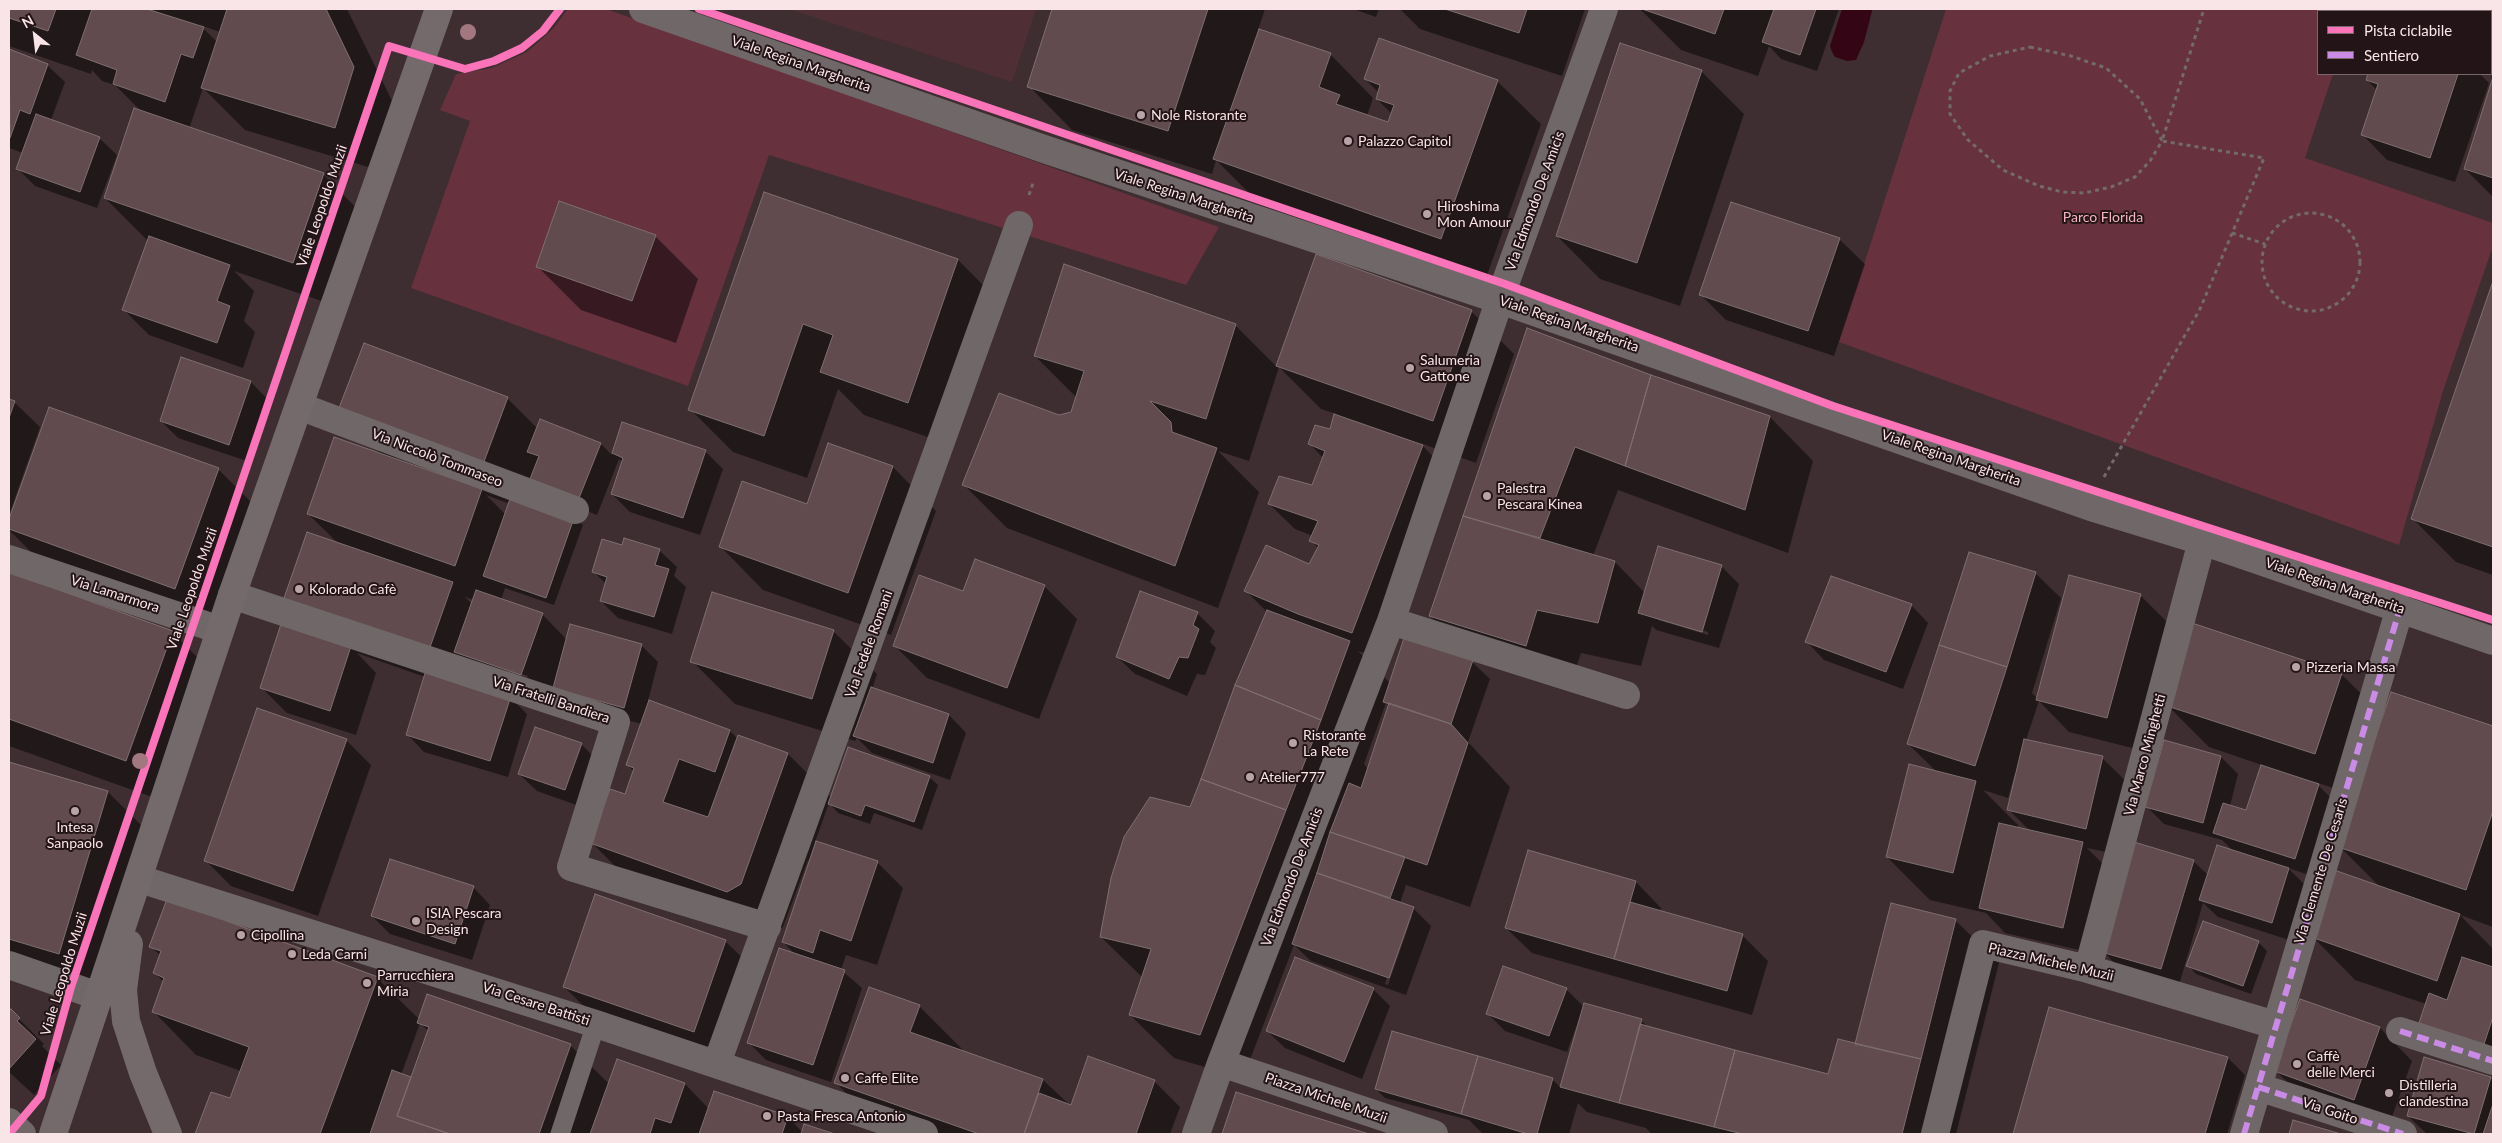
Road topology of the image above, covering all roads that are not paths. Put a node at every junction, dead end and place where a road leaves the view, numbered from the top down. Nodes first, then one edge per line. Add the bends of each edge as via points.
1 (439, 9) edge
2 (643, 9) edge
3 (1604, 9) edge
4 (1019, 225) road end
5 (1500, 300) junction
6 (299, 406) junction
7 (574, 510) dead end
8 (2202, 541) junction
9 (9, 559) edge
10 (232, 595) junction
11 (2400, 608) junction
12 (1391, 621) junction
13 (220, 630) junction
14 (2493, 641) edge
15 (1626, 695) dead end
16 (166, 791) junction
17 (146, 881) junction
18 (767, 928) junction
19 (9, 966) edge
20 (2088, 969) junction
21 (98, 996) junction
22 (596, 1024) junction
23 (2276, 1025) junction
24 (2400, 1031) dead end
25 (1221, 1062) junction
26 (2493, 1062) edge
27 (717, 1063) junction
28 (2258, 1087) junction
29 (9, 1122) edge
30 (22, 1134) edge
31 (53, 1134) edge
32 (168, 1134) edge
33 (560, 1134) edge
34 (924, 1134) edge
35 (1196, 1134) edge
36 (1431, 1134) edge
37 (1935, 1134) edge
38 (2244, 1134) edge
39 (2403, 1134) edge

1 - 6 street
2 - 5 street, Viale Regina Margherita via 1044,149
3 - 5 street, Via Edmondo De Amicis
4 - 18 street, Via Fedele Romani
5 - 8 street, Viale Regina Margherita via 2091,507
5 - 12 street, Via Edmondo De Amicis
6 - 7 street, Via Niccolò Tommaseo
6 - 10 street
8 - 11 street, Viale Regina Margherita
8 - 20 street, Via Marco Minghetti
9 - 13 street, Via Lamarmora
10 - 13 street
10 - 18 street, Via Fratelli Bandiera via 616,722 570,866
11 - 14 street, Viale Regina Margherita
11 - 23 street, Via Clemente De Cesaris
12 - 15 street
12 - 25 street, Via Edmondo De Amicis
13 - 16 street
16 - 17 street via 167,810
16 - 21 street
17 - 22 street, Via Cesare Battisti
17 - 32 street via 135,914 126,960 124,1006 136,1053
18 - 27 street, Via Fedele Romani
19 - 21 street
20 - 23 street, Piazza Michele Muzii
20 - 37 street, Piazza Michele Muzii via 1983,944
21 - 31 street
22 - 27 street, Via Cesare Battisti
22 - 33 lane
23 - 28 street, Via Clemente De Cesaris
24 - 26 street
25 - 35 street, Via Edmondo De Amicis
25 - 36 street, Piazza Michele Muzii
27 - 34 street, Via Cesare Battisti
28 - 38 street, Via Clemente De Cesaris
28 - 39 street, Via Goito
29 - 30 street

